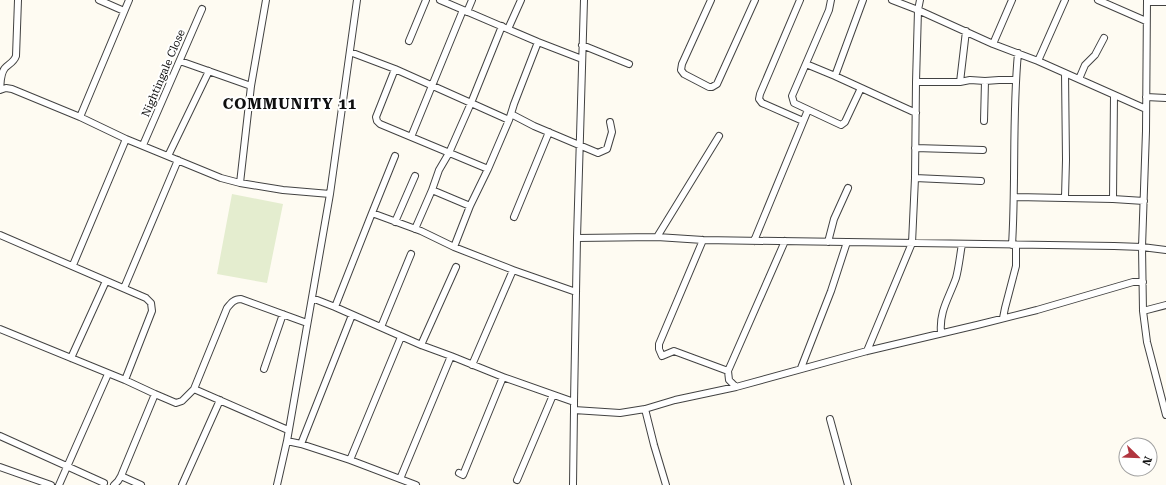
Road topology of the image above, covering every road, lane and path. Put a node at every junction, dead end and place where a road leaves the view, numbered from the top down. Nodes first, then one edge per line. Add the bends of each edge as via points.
1 (18, 0) edge
2 (99, 0) edge
3 (129, 0) edge
4 (266, 0) edge
5 (357, 0) edge
6 (426, 0) edge
7 (440, 0) edge
8 (472, 0) edge
9 (521, 0) edge
10 (584, 0) edge
11 (711, 0) edge
12 (755, 0) edge
13 (800, 0) edge
14 (831, 0) edge
15 (863, 0) edge
16 (892, 0) edge
17 (920, 0) edge
18 (1012, 0) edge
19 (1065, 0) edge
20 (1098, 0) edge
21 (1147, 1) edge
22 (449, 2) edge
23 (1166, 2) edge
24 (202, 9) dead end
25 (918, 10) junction
26 (465, 11) junction
27 (124, 12) junction
28 (1146, 21) junction
29 (505, 27) junction
30 (966, 31) junction
31 (1104, 38) dead end
32 (409, 41) dead end
33 (538, 42) junction
34 (993, 44) junction
35 (582, 45) junction
36 (350, 52) junction
37 (1018, 54) junction
38 (582, 59) junction
39 (180, 61) junction
40 (1038, 61) junction
41 (629, 64) dead end
42 (806, 64) junction
43 (395, 69) junction
44 (209, 71) junction
45 (1065, 73) junction
46 (835, 76) junction
47 (1079, 79) junction
48 (1016, 80) junction
49 (985, 81) junction
50 (916, 82) junction
51 (960, 82) junction
52 (251, 86) junction
53 (432, 86) junction
54 (861, 88) junction
55 (0, 90) edge
56 (1114, 95) junction
57 (1146, 97) junction
58 (1166, 98) edge
59 (471, 103) junction
60 (1146, 109) junction
61 (808, 110) junction
62 (916, 113) junction
63 (80, 117) junction
64 (510, 117) junction
65 (802, 121) junction
66 (984, 121) dead end
67 (610, 122) dead end
68 (549, 132) junction
69 (719, 136) dead end
70 (411, 137) junction
71 (126, 138) junction
72 (143, 145) junction
73 (580, 145) junction
74 (915, 148) junction
75 (983, 150) dead end
76 (449, 153) junction
77 (168, 156) junction
78 (395, 156) dead end
79 (178, 160) junction
80 (488, 169) junction
81 (415, 176) dead end
82 (915, 178) junction
83 (981, 181) dead end
84 (240, 183) junction
85 (848, 188) dead end
86 (432, 190) junction
87 (330, 194) junction
88 (1014, 197) junction
89 (1065, 198) junction
90 (1113, 199) junction
91 (1144, 201) junction
92 (470, 206) junction
93 (372, 213) junction
94 (514, 216) dead end
95 (395, 222) junction
96 (415, 229) junction
97 (0, 235) edge
98 (657, 237) junction
99 (577, 238) junction
100 (703, 240) junction
101 (754, 241) junction
102 (785, 241) junction
103 (828, 242) junction
104 (847, 242) junction
105 (912, 243) junction
106 (962, 244) junction
107 (1014, 245) junction
108 (454, 247) junction
109 (1142, 247) junction
110 (1166, 250) edge
111 (411, 254) dead end
112 (73, 265) junction
113 (456, 267) dead end
114 (513, 270) junction
115 (106, 281) junction
116 (1142, 282) junction
117 (124, 288) junction
118 (576, 292) junction
119 (312, 298) junction
120 (1166, 305) edge
121 (336, 307) junction
122 (1143, 311) junction
123 (283, 314) junction
124 (352, 315) junction
125 (1003, 318) junction
126 (307, 323) junction
127 (381, 327) junction
128 (0, 329) edge
129 (941, 333) junction
130 (401, 337) junction
131 (420, 345) junction
132 (867, 351) junction
133 (451, 356) junction
134 (71, 358) junction
135 (472, 365) junction
136 (801, 368) junction
137 (264, 369) dead end
138 (728, 371) junction
139 (108, 374) junction
140 (503, 377) junction
141 (124, 380) junction
142 (736, 387) junction
143 (194, 389) junction
144 (155, 394) junction
145 (553, 395) junction
146 (220, 400) junction
147 (574, 402) junction
148 (645, 409) junction
149 (574, 410) junction
150 (1166, 415) edge
151 (830, 419) dead end
152 (288, 430) junction
153 (0, 436) edge
154 (287, 440) junction
155 (301, 444) junction
156 (350, 460) junction
157 (0, 467) edge
158 (68, 467) junction
159 (459, 473) dead end
160 (121, 476) junction
161 (400, 479) junction
162 (517, 480) dead end
163 (106, 484) edge
164 (51, 485) edge
165 (59, 485) edge
166 (114, 485) edge
167 (141, 485) edge
168 (182, 485) edge
169 (277, 485) edge
170 (416, 485) edge
171 (573, 485) edge
172 (666, 485) edge
173 (848, 485) edge

1 - 55 street via 16,56 4,69
2 - 27 street
3 - 27 street
4 - 52 street
5 - 36 street
6 - 32 street
7 - 22 street
8 - 26 street
9 - 29 street
10 - 35 street
11 - 12 street via 681,70 709,87 717,84
13 - 65 street via 759,99 762,103
14 - 42 street
15 - 46 street
16 - 25 street
17 - 25 street
18 - 34 street
19 - 40 street
20 - 28 street
21 - 23 street
21 - 28 street
22 - 26 street
24 - 39 street, Nightingale Close
25 - 30 street
25 - 50 street
26 - 29 street
26 - 53 street
27 - 63 street
28 - 57 street
29 - 33 street
29 - 59 street
30 - 34 street
30 - 51 street
31 - 47 street via 1095,55 1085,65
33 - 38 street
33 - 64 street
34 - 37 street
35 - 38 street
35 - 41 street
36 - 43 street
36 - 87 street
37 - 40 street
37 - 48 street
38 - 73 street
39 - 44 street
39 - 72 street, Nightingale Close
40 - 45 street
42 - 46 street
42 - 61 street via 792,96 794,103
43 - 53 street
43 - 70 street via 376,117 380,124
44 - 52 street
44 - 77 street
45 - 47 street
45 - 89 street
46 - 54 street
47 - 56 street
48 - 49 street
48 - 88 street
49 - 51 street
49 - 66 street
50 - 51 street
50 - 62 street
52 - 84 street
53 - 59 street
53 - 70 street
54 - 61 street via 845,122 841,125
54 - 62 street
55 - 63 street via 12,89
56 - 60 street
56 - 90 street
57 - 58 street
57 - 60 street
59 - 64 street
59 - 76 street
60 - 91 street
61 - 65 street
62 - 74 street
63 - 71 street
64 - 68 street
64 - 80 street
65 - 101 street
67 - 73 street via 612,132 607,149 598,154
68 - 73 street
68 - 94 street
69 - 98 street
70 - 76 street
71 - 72 street
71 - 112 street
72 - 77 street
73 - 99 street
74 - 75 street
74 - 82 street
76 - 80 street
76 - 86 street
77 - 79 street
78 - 93 street
79 - 84 street
79 - 117 street
80 - 92 street
81 - 95 street
82 - 83 street
82 - 105 street
84 - 87 street
85 - 103 street via 834,219
86 - 92 street
86 - 96 street
87 - 119 street
88 - 89 street
88 - 107 street
89 - 90 street
90 - 91 street
91 - 109 street
92 - 108 street
93 - 95 street
93 - 121 street
95 - 96 street
96 - 108 street
97 - 112 street
98 - 99 street
98 - 100 street
99 - 118 street
100 - 101 street
100 - 138 street via 659,349 662,356 674,351
101 - 102 street
102 - 103 street
102 - 138 street
103 - 104 street
104 - 105 street
104 - 136 street
105 - 106 street
105 - 132 street
106 - 107 street
106 - 129 street via 958,271 942,312
107 - 109 street
107 - 125 street via 1016,266
108 - 114 street
109 - 110 street
109 - 116 street
111 - 127 street
112 - 115 street
113 - 131 street
114 - 118 street
114 - 135 street
115 - 117 street
115 - 134 street
116 - 122 street
116 - 125 street via 1133,282
117 - 141 street via 146,298 151,303 152,310
118 - 147 street
119 - 121 street
119 - 126 street
120 - 122 street
121 - 124 street
122 - 150 street via 1147,342
123 - 126 street
123 - 137 street
123 - 143 street via 241,299 232,301
124 - 127 street
124 - 155 street
125 - 129 street
126 - 152 street
127 - 130 street
128 - 134 street
129 - 132 street
130 - 131 street
130 - 156 street
131 - 133 street
132 - 136 street
133 - 135 street
133 - 161 street
134 - 139 street
135 - 140 street
136 - 142 street
138 - 142 street via 729,380
139 - 141 street
139 - 158 street
140 - 145 street
140 - 159 street via 463,475
141 - 144 street
142 - 148 street
143 - 144 street via 182,401 176,403
143 - 146 street
144 - 160 street
145 - 147 street
145 - 162 street
146 - 152 street
146 - 168 street
147 - 149 street
148 - 149 street via 620,413
148 - 172 street
149 - 171 street
151 - 173 street
152 - 154 street
153 - 158 street
154 - 155 street
154 - 169 street
155 - 156 street
156 - 161 street
157 - 164 street
158 - 163 street
158 - 165 street
160 - 166 street
160 - 167 street
161 - 170 street

